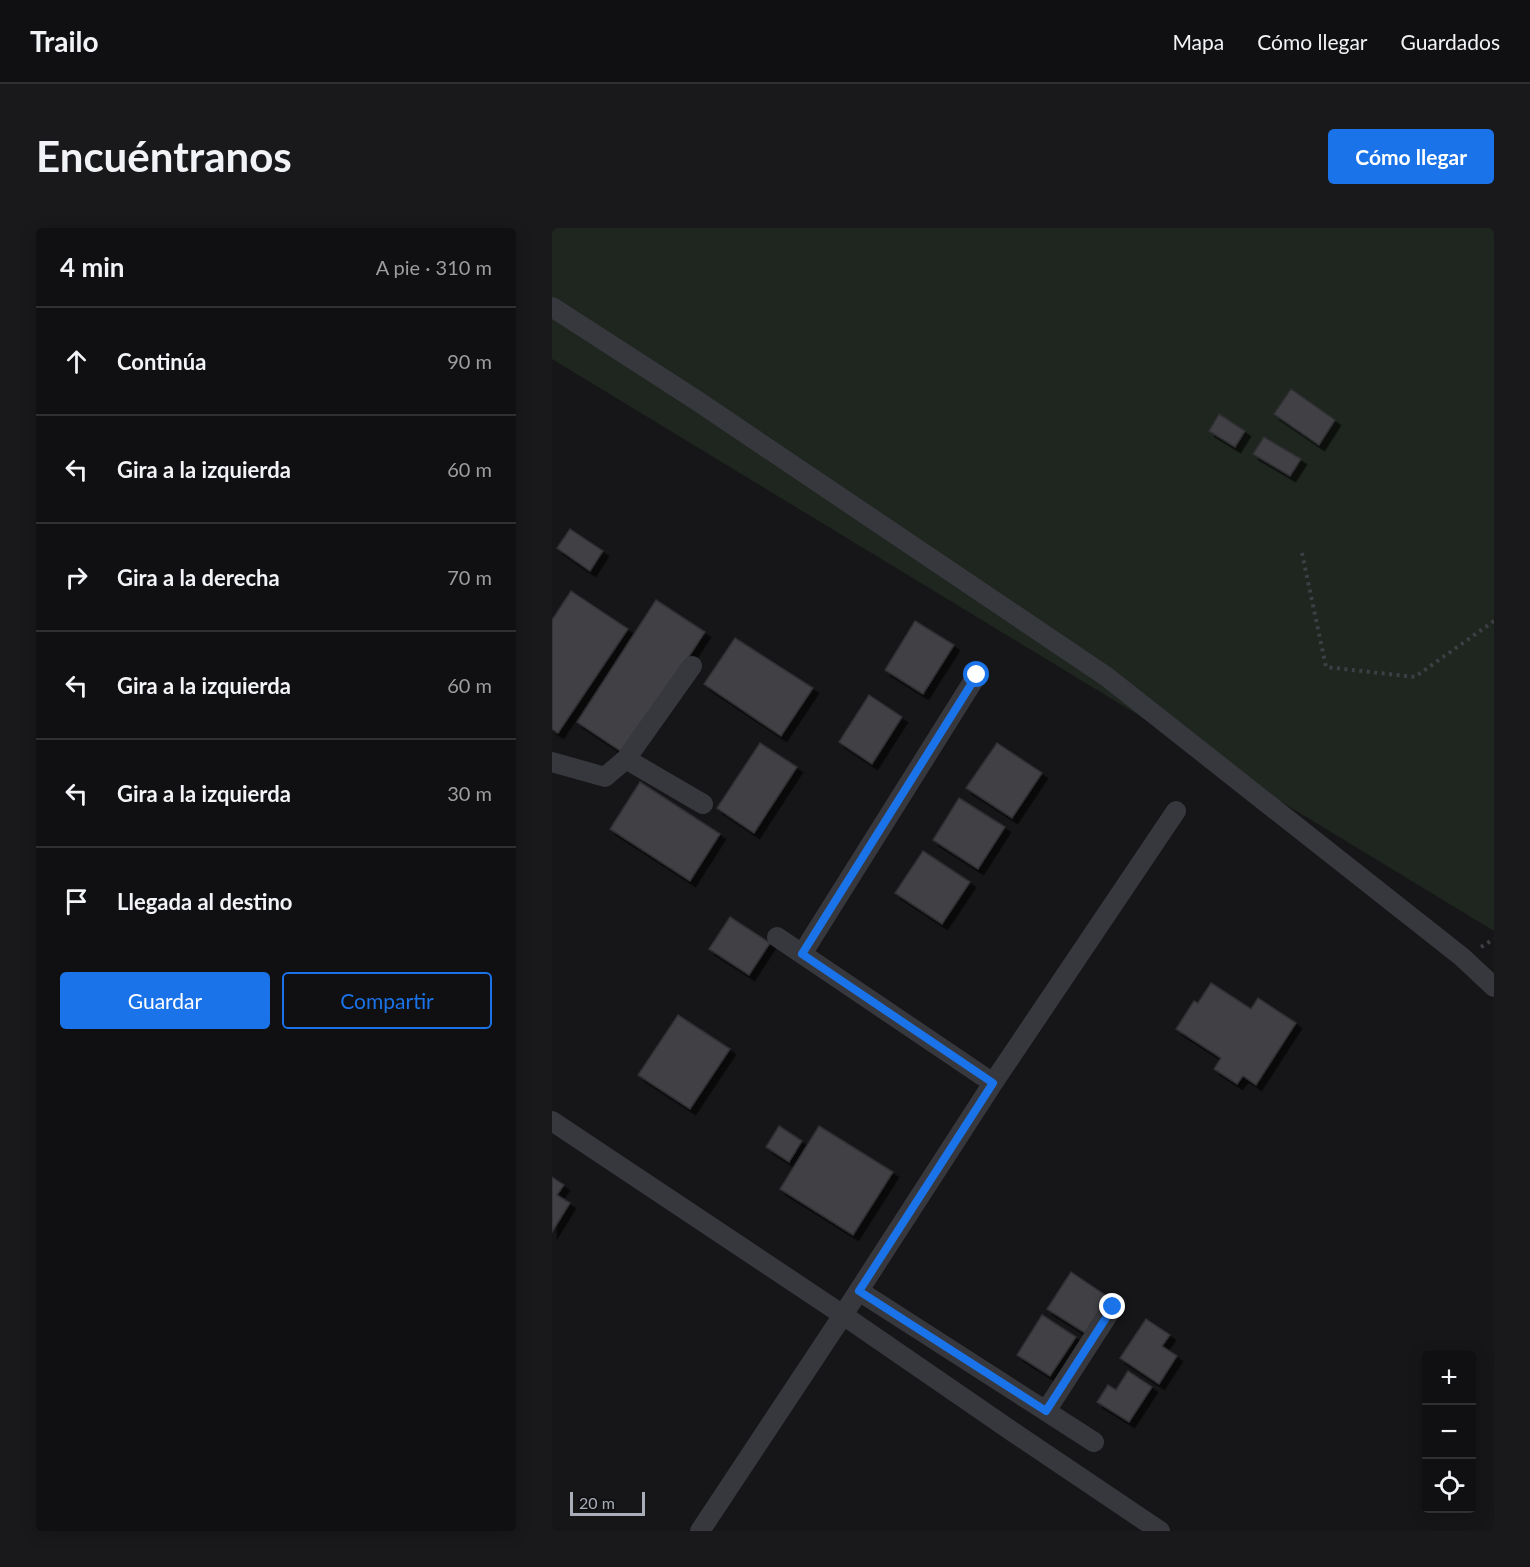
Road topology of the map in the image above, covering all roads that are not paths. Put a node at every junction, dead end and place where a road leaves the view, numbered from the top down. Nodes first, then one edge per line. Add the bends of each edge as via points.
1 (552, 307) edge
2 (692, 666) dead end
3 (977, 675) dead end
4 (626, 759) junction
5 (552, 762) edge
6 (703, 804) dead end
7 (1176, 811) dead end
8 (777, 937) dead end
9 (802, 954) junction
10 (1494, 987) edge
11 (993, 1083) junction
12 (552, 1121) edge
13 (859, 1291) junction
14 (1113, 1307) dead end
15 (843, 1315) junction
16 (1046, 1411) junction
17 (1094, 1442) dead end
18 (700, 1531) edge
19 (1160, 1531) edge

1 - 10 street via 1107,677 1462,957
2 - 4 street
3 - 9 street
4 - 5 street via 605,777
4 - 6 street
7 - 11 street
8 - 9 street
9 - 11 street
11 - 13 street
12 - 15 street
13 - 15 street
13 - 16 street
14 - 16 street
15 - 18 street
15 - 19 street
16 - 17 street

